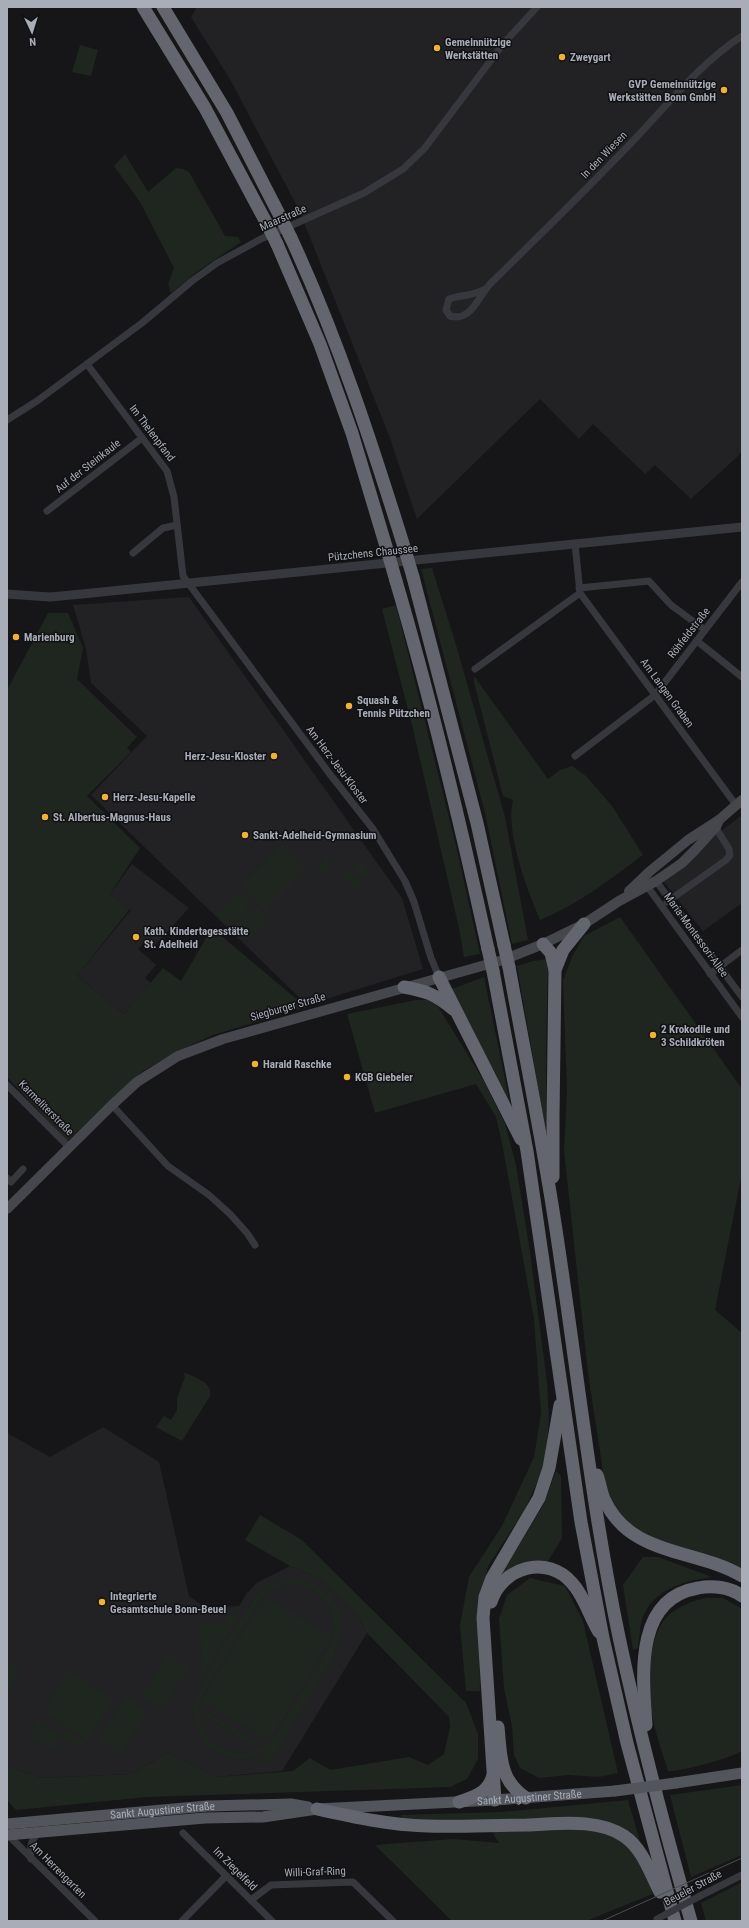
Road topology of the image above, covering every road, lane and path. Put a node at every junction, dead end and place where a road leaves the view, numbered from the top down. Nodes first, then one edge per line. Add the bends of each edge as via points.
1 (143, 7) edge
2 (163, 7) edge
3 (537, 7) edge
4 (742, 36) edge
5 (483, 290) junction
6 (87, 364) junction
7 (7, 420) edge
8 (142, 438) junction
9 (47, 511) dead end
10 (177, 525) junction
11 (742, 527) edge
12 (575, 544) junction
13 (133, 553) dead end
14 (742, 582) edge
15 (188, 584) junction
16 (580, 590) junction
17 (7, 594) edge
18 (705, 630) junction
19 (697, 641) junction
20 (475, 669) dead end
21 (742, 677) edge
22 (655, 695) junction
23 (575, 756) dead end
24 (739, 803) edge
25 (716, 823) junction
26 (649, 872) junction
27 (651, 883) junction
28 (670, 900) junction
29 (619, 901) junction
30 (662, 906) junction
31 (584, 924) junction
32 (543, 944) junction
33 (742, 950) edge
34 (720, 967) junction
35 (555, 970) junction
36 (710, 974) junction
37 (439, 977) junction
38 (404, 987) junction
39 (742, 997) edge
40 (456, 1011) junction
41 (742, 1017) edge
42 (7, 1085) edge
43 (112, 1105) junction
44 (69, 1147) junction
45 (527, 1151) junction
46 (23, 1169) dead end
47 (7, 1178) edge
48 (7, 1209) edge
49 (554, 1215) junction
50 (255, 1245) dead end
51 (562, 1395) junction
52 (584, 1436) junction
53 (742, 1576) edge
54 (742, 1596) edge
55 (603, 1638) junction
56 (647, 1759) junction
57 (493, 1773) junction
58 (742, 1774) edge
59 (526, 1798) junction
60 (495, 1800) junction
61 (459, 1802) junction
62 (317, 1809) junction
63 (7, 1832) edge
64 (39, 1832) junction
65 (183, 1833) dead end
66 (31, 1859) junction
67 (742, 1875) edge
68 (226, 1876) junction
69 (251, 1900) junction
70 (656, 1920) edge
71 (95, 1921) edge
72 (182, 1921) edge
73 (272, 1921) edge
74 (394, 1921) edge
75 (674, 1921) edge
76 (691, 1921) edge

1 - 45 highway, bridge via 225,143 277,244 320,344 352,433 441,744 493,971
2 - 49 highway, bridge via 241,139 291,238 315,288 368,428 413,577 468,786 504,945
3 - 6 street, Maarstraße via 504,43 424,149 403,169 364,193 260,239 217,263
4 - 5 street, In den Wiesen via 714,56 601,174
5 - 5 street, In den Wiesen via 474,295 457,296 449,300 446,310 450,316 466,316
6 - 7 street, Maarstraße
6 - 8 street, Im Thelenpfand
8 - 9 street, Auf der Steinkaule
8 - 10 street, Im Thelenpfand via 168,471
10 - 13 street via 163,528
10 - 15 street, Im Thelenpfand via 183,576
11 - 12 street, Pützchens Chaussee
12 - 15 street, Pützchens Chaussee
12 - 16 street
14 - 18 street, Röhfeldstraße
15 - 17 street, Pützchens Chaussee via 50,597
15 - 37 street, Am Herz-Jesu-Kloster via 373,830 405,881
16 - 18 street via 649,581 671,605
16 - 20 street
16 - 22 street, Am Langen Graben
18 - 19 street, Röhfeldstraße
19 - 21 street
19 - 22 street, Röhfeldstraße
22 - 23 street, Röhfeldstraße
22 - 24 street, Am Langen Graben
24 - 25 main road, Siegburger Straße
25 - 26 main road, Siegburger Straße via 688,840
25 - 27 main road, Siegburger Straße via 682,863
25 - 28 street via 730,855
26 - 27 main road
26 - 29 main road, Siegburger Straße
27 - 28 street, Maria-Montessori-Allee
27 - 29 main road, Siegburger Straße
27 - 30 street, Maria-Montessori-Allee
28 - 30 street
28 - 34 street, Maria-Montessori-Allee
29 - 31 main road, Siegburger Straße
30 - 36 street, Maria-Montessori-Allee
31 - 32 main road, Siegburger Straße
31 - 35 highway via 563,950
32 - 35 highway via 550,953
32 - 37 main road, Siegburger Straße via 503,960
33 - 34 street
34 - 36 street
34 - 39 street, Maria-Montessori-Allee
35 - 49 highway via 552,1117
36 - 41 street, Maria-Montessori-Allee
37 - 38 main road, Siegburger Straße
37 - 40 highway
38 - 40 highway via 430,993
38 - 43 main road, Siegburger Straße via 205,1045 178,1056 153,1071
40 - 45 highway
42 - 44 street, Karmeliterstraße
43 - 44 main road, Siegburger Straße
43 - 50 street via 168,1166 209,1195 230,1214
44 - 48 main road, Siegburger Straße
45 - 51 highway
46 - 47 street via 11,1182
49 - 52 highway
51 - 55 highway via 581,1522
51 - 57 highway via 549,1468 539,1498 492,1578 485,1597 483,1618
52 - 53 highway via 604,1498 622,1526 654,1546 712,1562
52 - 56 highway via 619,1636
54 - 56 highway via 728,1589 694,1588 671,1600 654,1619 645,1646 643,1670
55 - 59 highway via 577,1589 567,1578 554,1570 535,1567 515,1572 499,1586 492,1597 488,1619 503,1769 512,1786
55 - 75 highway via 627,1743
56 - 76 highway
57 - 60 highway
57 - 61 highway via 491,1782 484,1791
58 - 59 main road, Sankt Augustiner Straße, bridge via 615,1791
59 - 60 main road, Sankt Augustiner Straße
60 - 61 main road, Sankt Augustiner Straße
61 - 62 main road, Sankt Augustiner Straße
62 - 63 main road, Sankt Augustiner Straße via 291,1804 207,1806
62 - 64 main road, Sankt Augustiner Straße via 263,1817 197,1819
62 - 75 highway via 365,1820 416,1825 578,1824 608,1828 625,1837 642,1856
63 - 64 main road, Sankt Augustiner Straße
63 - 66 street, Am Herrengarten
64 - 66 street via 32,1839
65 - 68 street, Im Ziegelfeld
66 - 71 street, Am Herrengarten
67 - 70 street, Beueler Straße, bridge
68 - 69 street, Im Ziegelfeld
68 - 72 street
69 - 73 street, Im Ziegelfeld
69 - 74 street, Willi-Graf-Ring via 271,1885 353,1882

